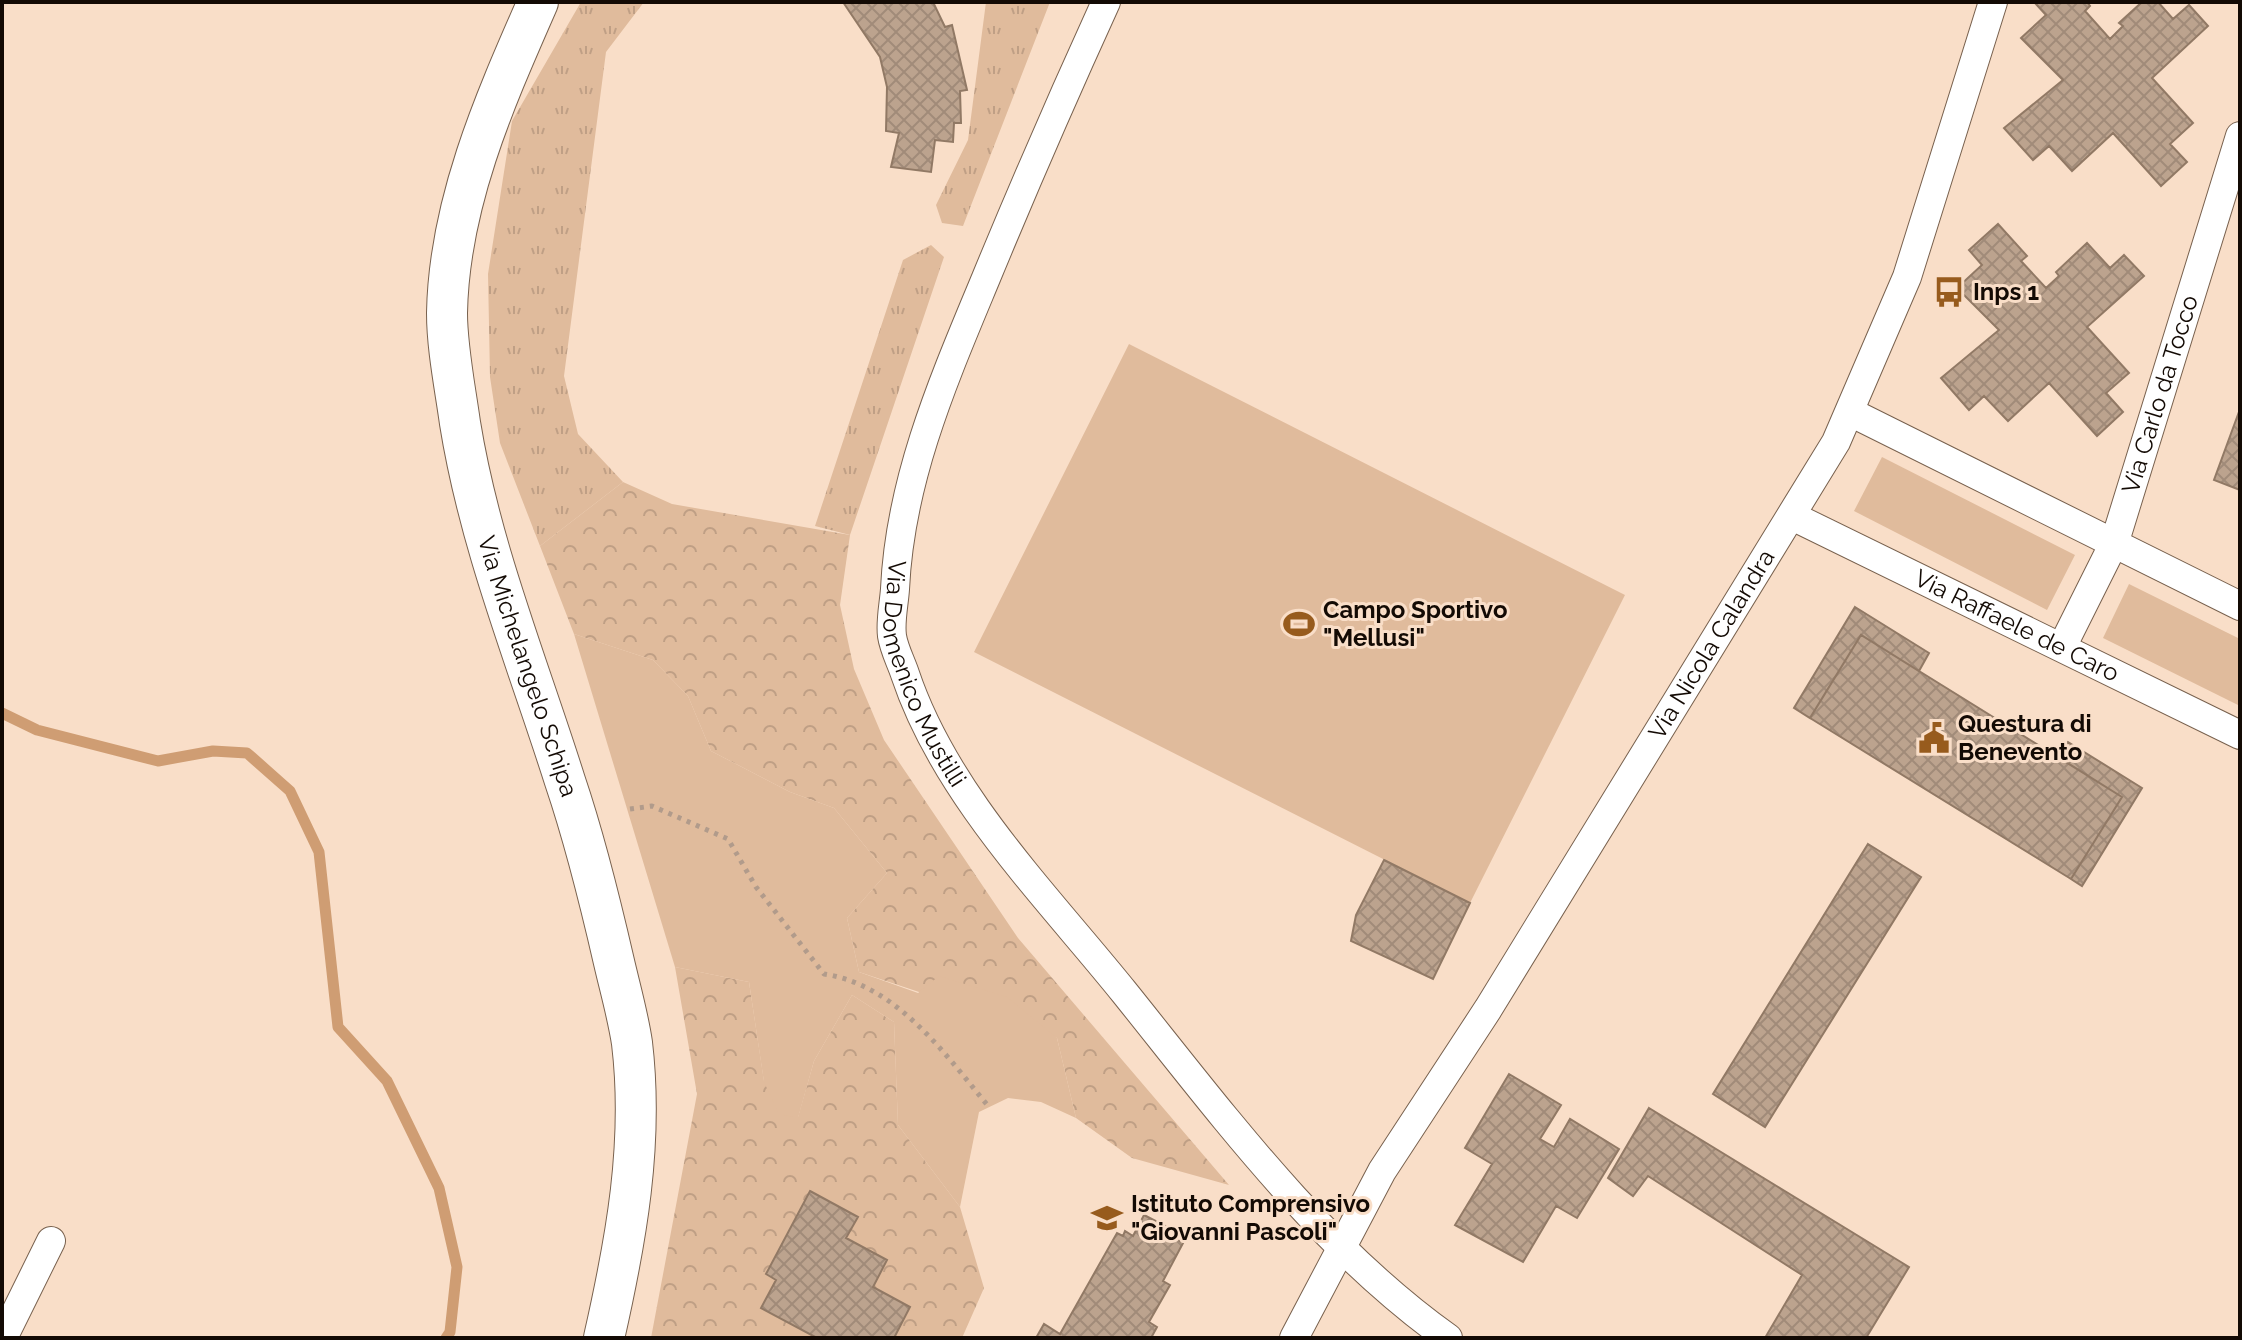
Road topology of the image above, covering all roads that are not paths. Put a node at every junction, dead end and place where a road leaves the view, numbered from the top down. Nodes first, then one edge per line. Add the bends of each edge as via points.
1 (538, 2) edge
2 (1106, 2) edge
3 (1993, 2) edge
4 (2240, 136) edge
5 (1850, 412) junction
6 (1792, 516) junction
7 (2115, 541) junction
8 (2240, 606) edge
9 (2062, 647) junction
10 (2240, 735) edge
11 (51, 1241) dead end
12 (1341, 1246) junction
13 (3, 1338) edge
14 (604, 1338) edge
15 (1294, 1338) edge
16 (1448, 1338) edge

1 - 14 main road, Via Michelangelo Schipa via 471,172 455,237 447,314 470,487 583,840 631,1042 636,1136 631,1205
2 - 12 street, Via Domenico Mustilli via 986,277 917,458 897,546 892,637 918,714 953,777 1218,1111
3 - 5 street, Via Nicola Calandra via 1907,277
4 - 7 street, Via Carlo da Tocco
5 - 6 street, Via Nicola Calandra
5 - 7 street
6 - 9 street, Via Raffaele de Caro
6 - 12 street, Via Nicola Calandra via 1382,1171
7 - 8 street
7 - 9 street, Via Carlo da Tocco
9 - 10 street, Via Raffaele de Caro
11 - 13 street
12 - 15 street, Via Nicola Calandra
12 - 16 street, Via Domenico Mustilli via 1392,1298

